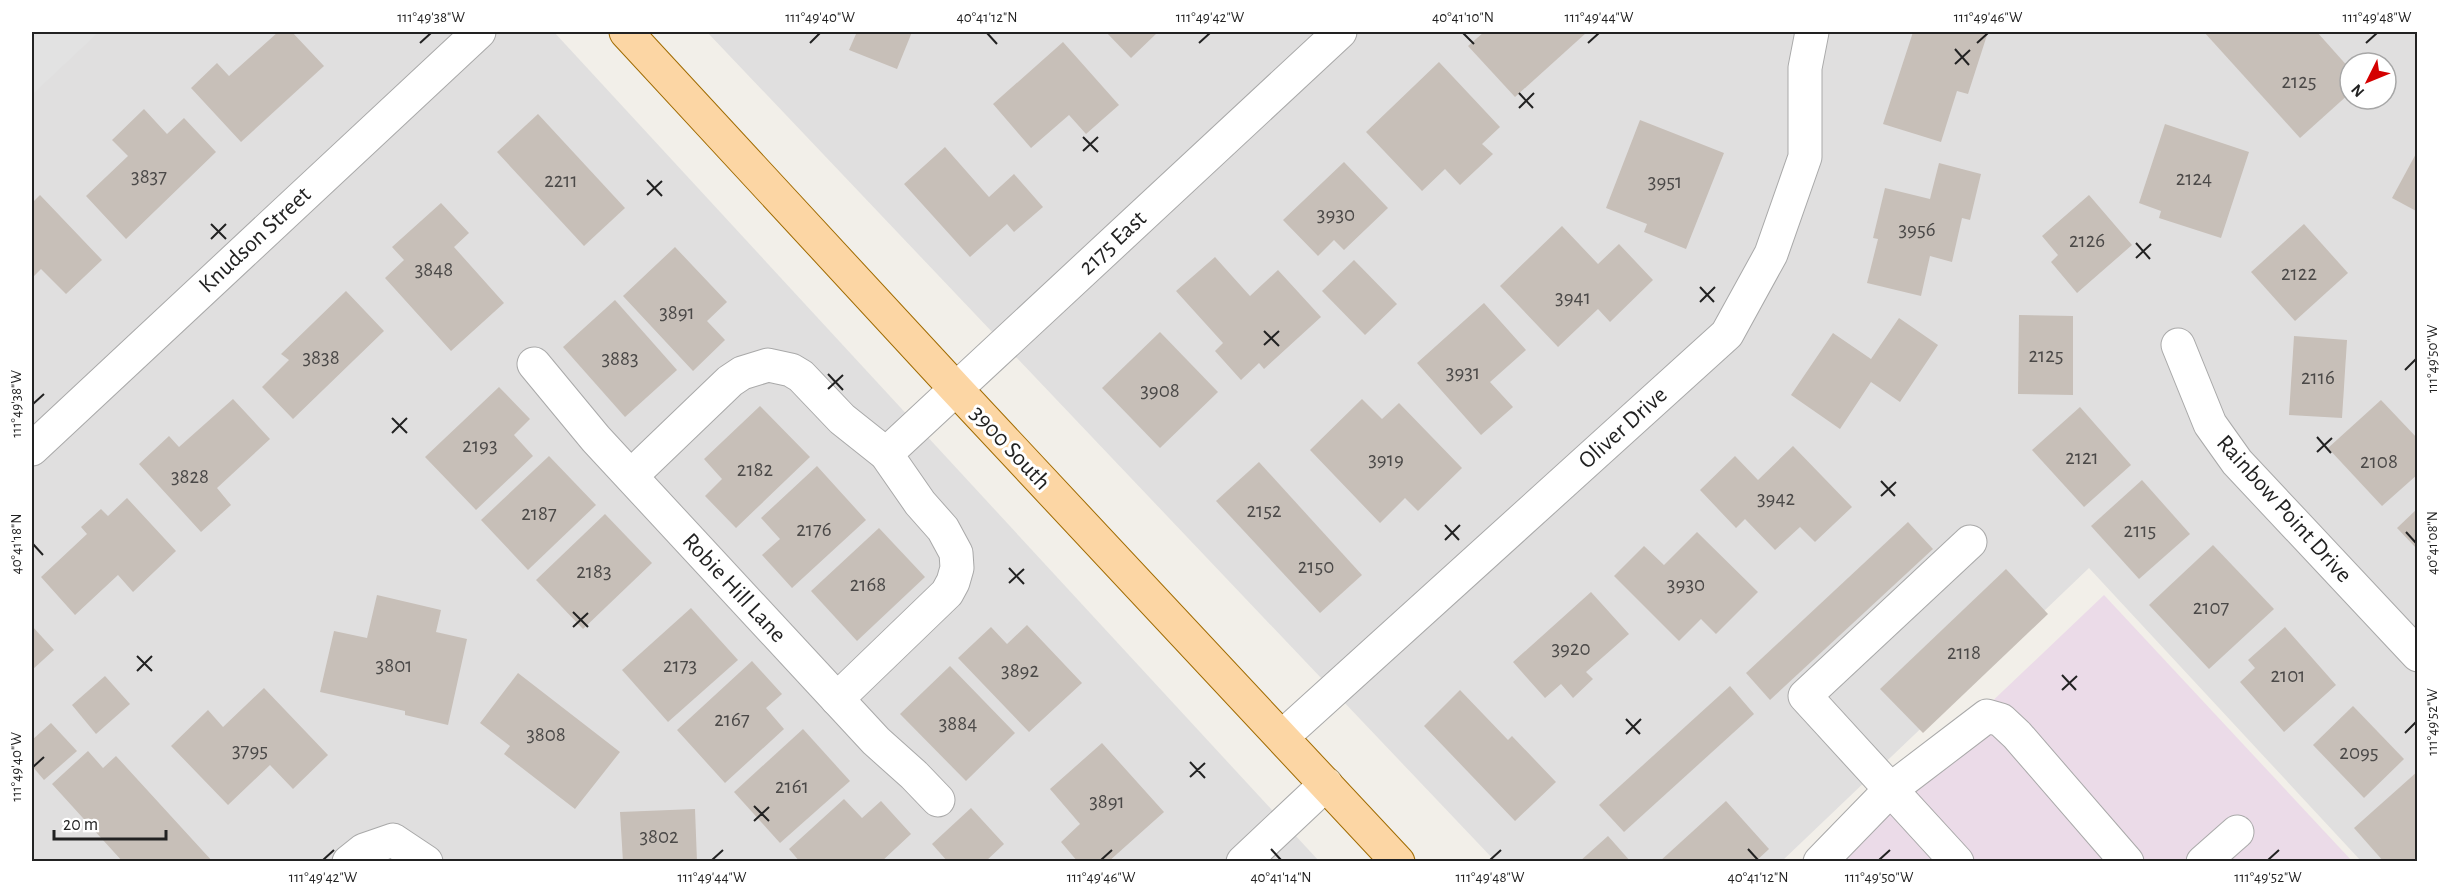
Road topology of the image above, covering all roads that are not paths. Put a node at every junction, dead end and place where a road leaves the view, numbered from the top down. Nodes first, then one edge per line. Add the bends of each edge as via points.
1 (479, 32) edge
2 (626, 32) edge
3 (1340, 32) edge
4 (1812, 32) edge
5 (2178, 345) dead end
6 (534, 364) dead end
7 (955, 388) junction
8 (32, 449) edge
9 (886, 454) junction
10 (631, 476) junction
11 (1970, 542) dead end
12 (2418, 655) edge
13 (837, 699) junction
14 (1282, 736) junction
15 (1326, 784) junction
16 (1890, 790) junction
17 (938, 801) dead end
18 (2237, 832) dead end
19 (349, 861) edge
20 (426, 861) edge
21 (1242, 861) edge
22 (1398, 861) edge
23 (1820, 861) edge
24 (1957, 861) edge
25 (2127, 861) edge
26 (2203, 861) edge

1 - 8 street, Knudson Street
2 - 7 main road, 3900 South
3 - 7 street, 2175 East
4 - 14 street, Oliver Drive via 1805,68 1805,157 1771,254 1727,334
5 - 12 street, Rainbow Point Drive via 2210,424 2237,462
6 - 10 street, Robie Hill Lane
7 - 9 street, 2175 East
7 - 14 main road, 3900 South
9 - 10 street via 842,419 801,376 768,365 730,381
9 - 13 street via 951,541 957,568 953,582 937,603
10 - 13 street, Robie Hill Lane
11 - 16 street via 1805,696
13 - 17 street, Robie Hill Lane
14 - 15 main road, 3900 South
15 - 21 street
15 - 22 main road, 3900 South
16 - 23 street
16 - 24 street
16 - 25 street via 1987,716 2001,720
18 - 26 street
19 - 20 street via 364,850 393,840

